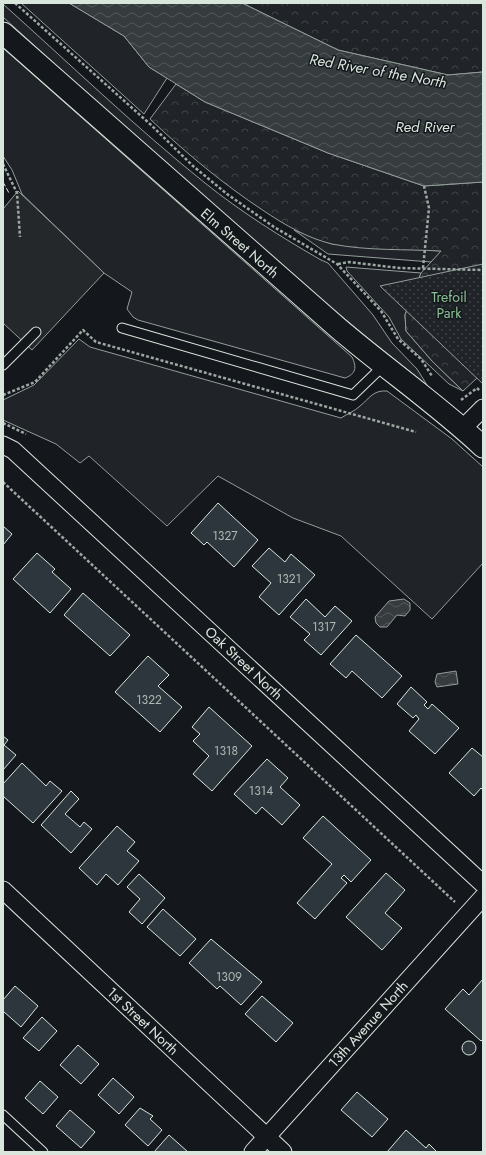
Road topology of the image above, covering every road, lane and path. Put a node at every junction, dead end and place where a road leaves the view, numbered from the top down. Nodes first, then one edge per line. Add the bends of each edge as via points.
1 (15, 3) edge
2 (3, 32) edge
3 (3, 164) edge
4 (424, 186) dead end
5 (20, 237) dead end
6 (337, 264) junction
7 (423, 268) junction
8 (483, 270) edge
9 (122, 328) dead end
10 (36, 332) dead end
11 (3, 365) edge
12 (383, 366) junction
13 (433, 378) dead end
14 (3, 395) edge
15 (483, 395) edge
16 (457, 400) dead end
17 (483, 408) edge
18 (3, 423) edge
19 (463, 428) junction
20 (416, 432) dead end
21 (26, 434) dead end
22 (3, 445) edge
23 (483, 446) edge
24 (3, 482) edge
25 (483, 884) edge
26 (3, 890) edge
27 (483, 896) edge
28 (468, 914) junction
29 (3, 1115) edge
30 (266, 1137) junction
31 (43, 1152) edge
32 (252, 1152) edge
33 (283, 1152) edge

1 - 6 path via 227,194
2 - 12 street, Elm Street North
3 - 5 path via 17,193
4 - 7 path via 429,208
6 - 7 path via 349,262
6 - 13 path via 381,311 398,339 421,359
7 - 8 path
9 - 12 lane via 353,395
10 - 11 lane
12 - 19 street, Elm Street North
14 - 20 path via 35,382 83,330 96,342
15 - 16 path via 477,388 462,400
17 - 19 street
18 - 21 path
19 - 23 street, Elm Street North
22 - 25 street, Oak Street North via 12,450
24 - 28 path
26 - 30 street, 1st Street North
27 - 28 street, 13th Avenue North
28 - 30 street, 13th Avenue North
29 - 31 lane
30 - 32 street, 13th Avenue North
30 - 33 street, 1st Street North

